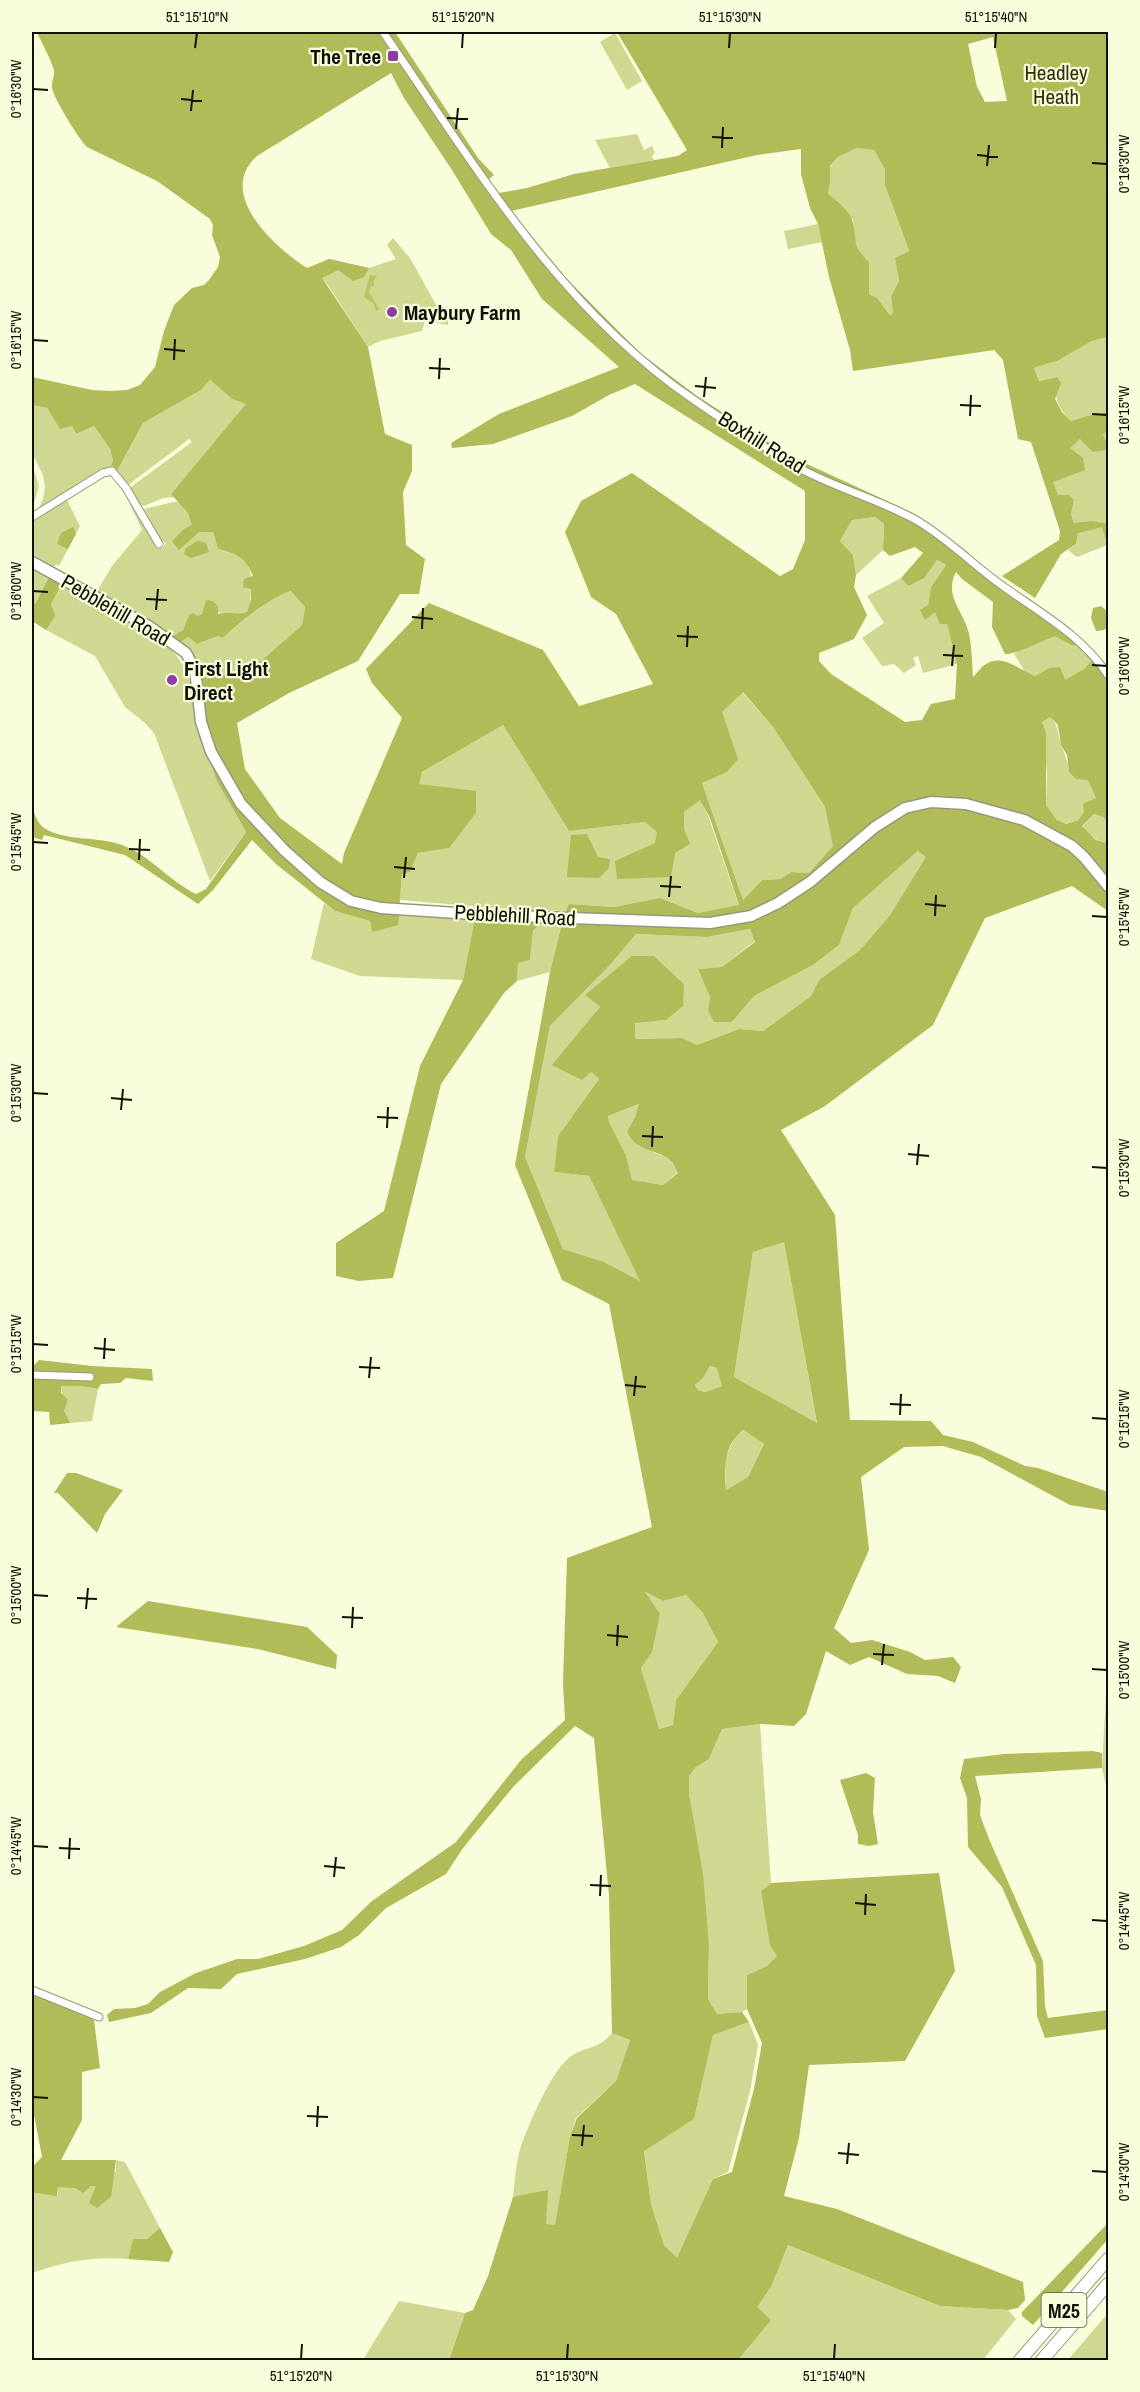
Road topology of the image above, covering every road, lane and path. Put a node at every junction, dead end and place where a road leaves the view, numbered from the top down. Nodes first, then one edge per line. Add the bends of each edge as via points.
1 (383, 32) edge
2 (32, 517) edge
3 (159, 544) dead end
4 (32, 562) edge
5 (1108, 675) edge
6 (1108, 886) edge
7 (32, 1375) edge
8 (90, 1377) dead end
9 (32, 1990) edge
10 (99, 2018) dead end
11 (1108, 2259) edge
12 (1108, 2284) edge
13 (1020, 2361) edge
14 (1042, 2361) edge

1 - 5 street, Boxhill Road via 495,198 610,334 693,399 803,470 916,520 1080,640
2 - 3 street via 112,471
4 - 6 main road, Pebblehill Road via 150,627 186,653 195,670 201,722 211,753 241,804 285,852 320,882 351,901 381,908 488,915 710,923 751,915 778,903 810,882 875,827 905,808 931,802 966,804 1024,820 1071,846
7 - 8 street
9 - 10 street
11 - 13 highway, M25
12 - 14 highway, M25

